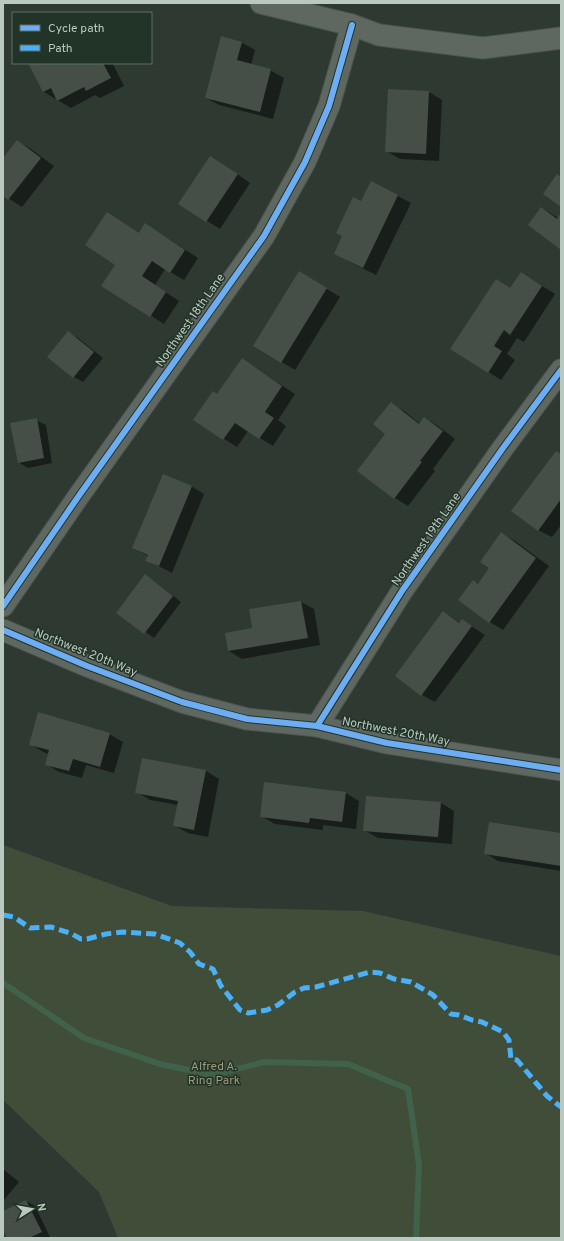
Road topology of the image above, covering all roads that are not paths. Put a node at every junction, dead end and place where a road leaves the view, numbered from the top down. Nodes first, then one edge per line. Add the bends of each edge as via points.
1 (261, 3) edge
2 (352, 25) junction
3 (561, 38) edge
4 (561, 370) edge
5 (3, 606) edge
6 (3, 630) edge
7 (317, 726) junction
8 (561, 770) edge

1 - 2 street
2 - 3 street via 379,35 483,48
2 - 5 street, Northwest 18th Lane via 329,106 305,162 264,236
4 - 7 street, Northwest 19th Lane via 402,591
6 - 7 street, Northwest 20th Way via 87,666 182,702 247,719
7 - 8 street, Northwest 20th Way via 387,743

